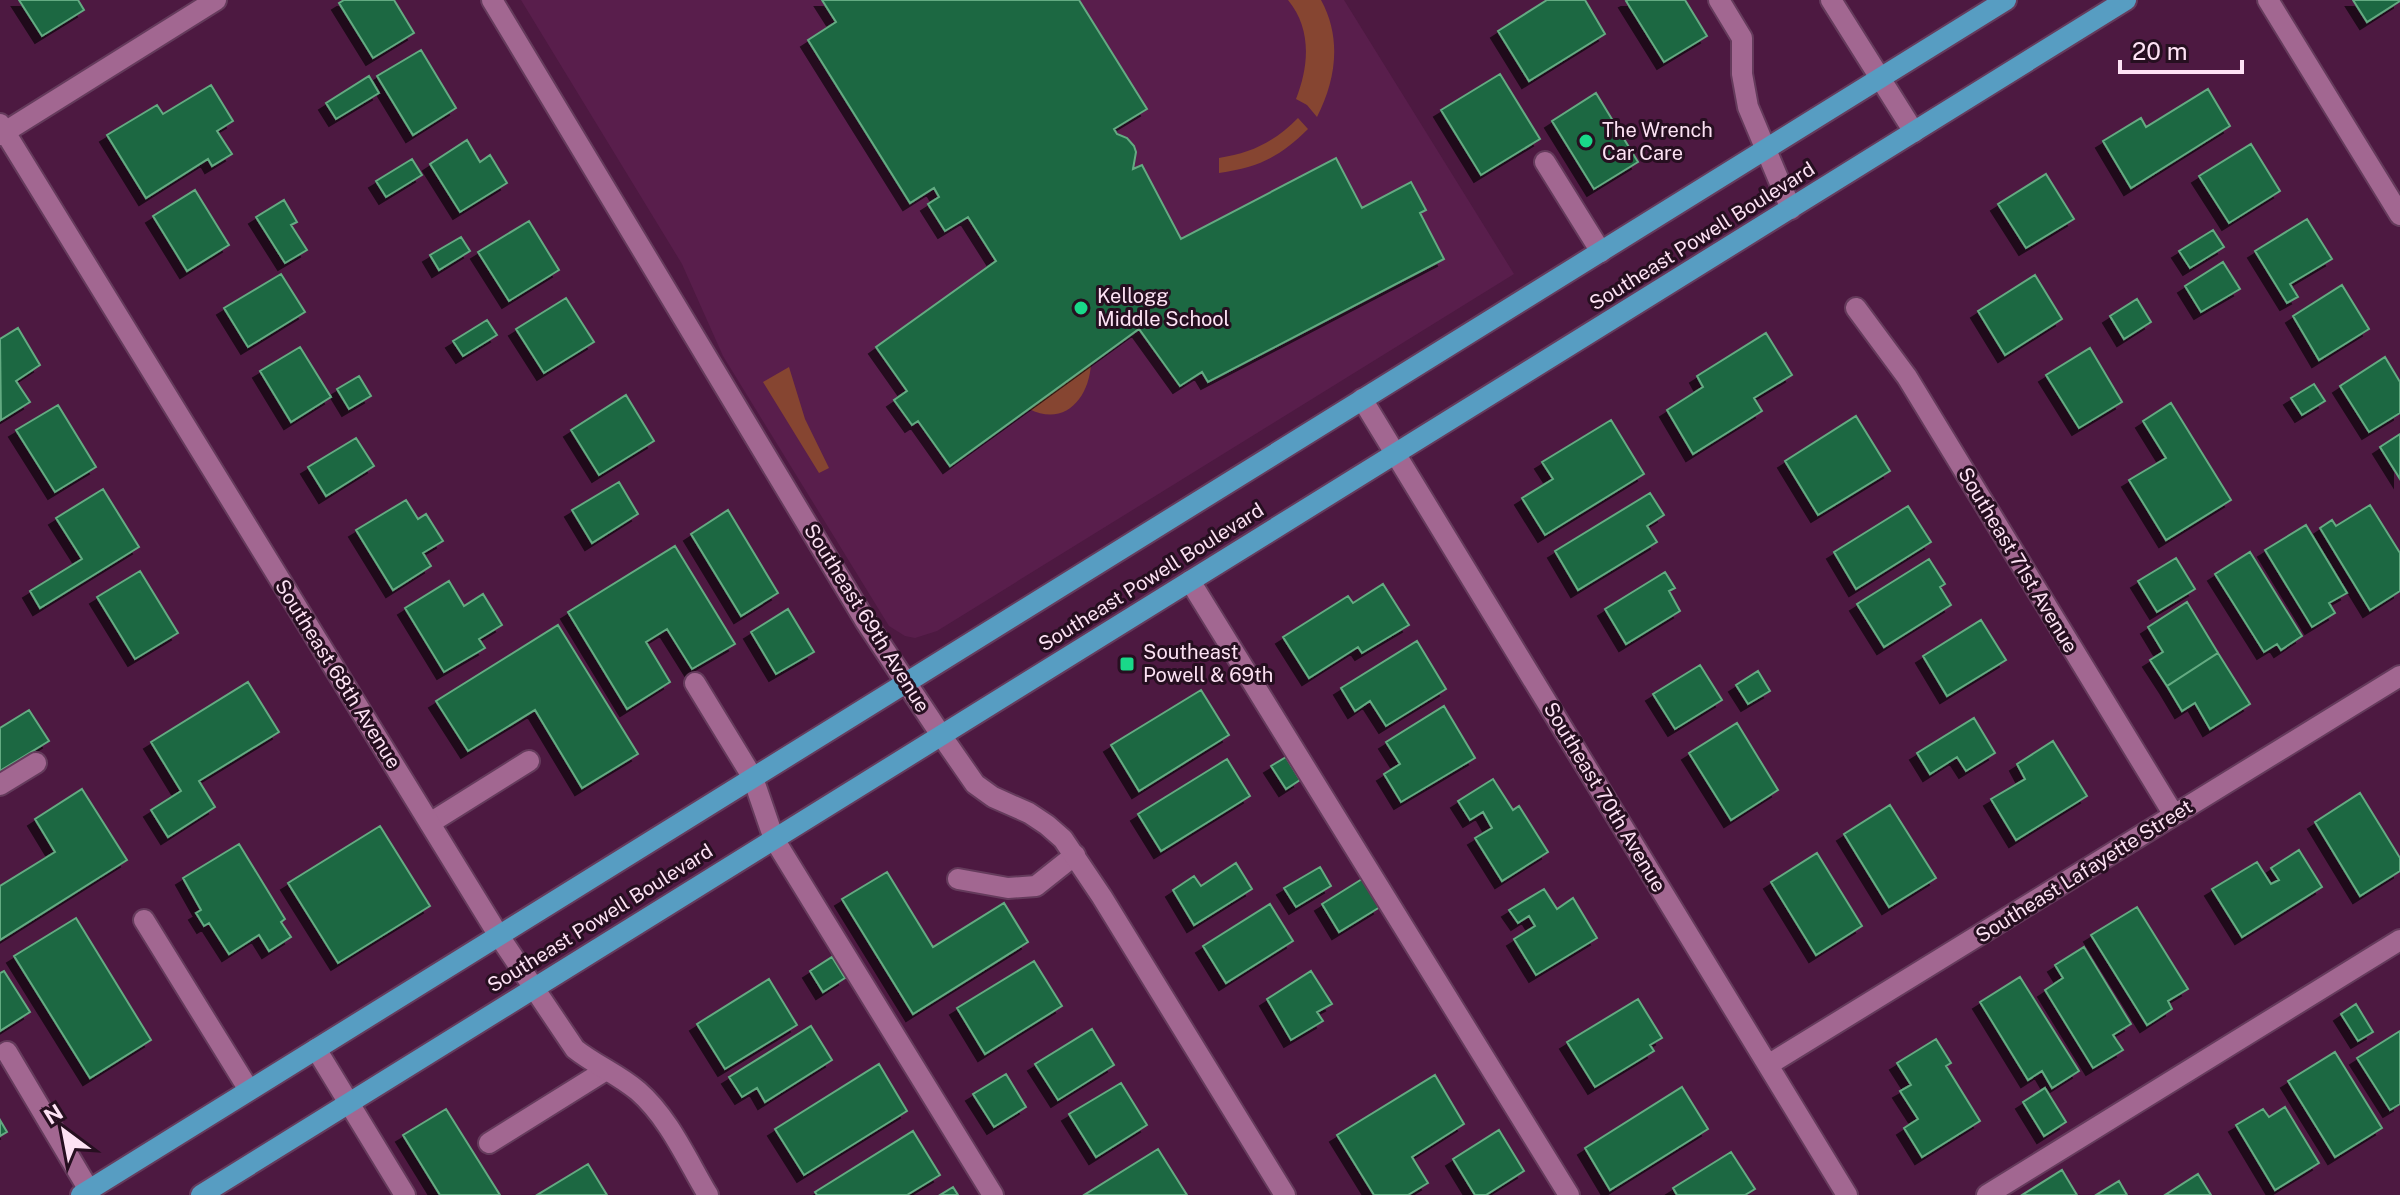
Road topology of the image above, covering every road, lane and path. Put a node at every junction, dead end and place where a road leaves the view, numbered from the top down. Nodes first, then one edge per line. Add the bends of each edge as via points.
1 (216, 0) edge
2 (492, 0) edge
3 (1719, 0) edge
4 (1831, 0) edge
5 (2006, 0) edge
6 (2126, 0) edge
7 (2268, 0) edge
8 (1880, 78) junction
9 (2, 130) edge
10 (1914, 132) junction
11 (1766, 149) junction
12 (1545, 162) dead end
13 (1791, 209) junction
14 (2400, 215) edge
15 (1601, 252) junction
16 (1856, 308) dead end
17 (1362, 399) junction
18 (1396, 454) junction
19 (1190, 581) junction
20 (2400, 676) edge
21 (695, 683) dead end
22 (906, 683) junction
23 (941, 735) junction
24 (529, 761) dead end
25 (36, 763) dead end
26 (753, 778) junction
27 (0, 785) edge
28 (2174, 815) junction
29 (430, 823) junction
30 (774, 839) junction
31 (1075, 855) junction
32 (958, 879) dead end
33 (144, 920) dead end
34 (499, 936) junction
35 (2400, 940) edge
36 (535, 987) junction
37 (316, 1049) junction
38 (7, 1052) dead end
39 (1768, 1065) junction
40 (606, 1070) junction
41 (249, 1090) junction
42 (348, 1103) junction
43 (489, 1143) dead end
44 (85, 1192) edge
45 (201, 1195) edge
46 (403, 1195) edge
47 (708, 1195) edge
48 (993, 1195) edge
49 (1285, 1195) edge
50 (1569, 1195) edge
51 (1847, 1195) edge
52 (1987, 1195) edge

1 - 9 street
2 - 22 street, Southeast 69th Avenue
3 - 11 street via 1742,38 1748,107
4 - 8 street
5 - 8 main road, Southeast Powell Boulevard
6 - 10 main road, Southeast Powell Boulevard
7 - 14 street
8 - 10 street
8 - 11 main road, Southeast Powell Boulevard
9 - 29 street, Southeast 68th Avenue
10 - 13 main road, Southeast Powell Boulevard
11 - 13 street
11 - 15 main road, Southeast Powell Boulevard
12 - 15 street
13 - 18 main road, Southeast Powell Boulevard
15 - 17 main road, Southeast Powell Boulevard
16 - 28 street, Southeast 71st Avenue via 1907,377
17 - 18 street, Southeast 70th Avenue
17 - 22 main road, Southeast Powell Boulevard
18 - 19 main road, Southeast Powell Boulevard
18 - 39 street, Southeast 70th Avenue
19 - 23 main road, Southeast Powell Boulevard
19 - 50 street
20 - 28 street, Southeast Lafayette Street
21 - 26 street
22 - 23 street, Southeast 69th Avenue
22 - 26 main road, Southeast Powell Boulevard
23 - 30 main road, Southeast Powell Boulevard
23 - 31 street, Southeast 69th Avenue via 975,784 1047,825
24 - 29 street
25 - 27 street
26 - 30 street
26 - 34 main road, Southeast Powell Boulevard
28 - 39 street, Southeast Lafayette Street
29 - 34 street, Southeast 68th Avenue
30 - 36 main road, Southeast Powell Boulevard
30 - 48 street
31 - 32 street via 1036,886 1008,888
31 - 49 street, Southeast 69th Avenue
33 - 41 street
34 - 36 street, Southeast 68th Avenue
34 - 37 main road, Southeast Powell Boulevard
35 - 52 street
36 - 40 street, Southeast 68th Avenue via 575,1049
36 - 42 main road, Southeast Powell Boulevard
37 - 41 main road, Southeast Powell Boulevard
37 - 42 street
38 - 44 street
39 - 51 street, Southeast 70th Avenue
40 - 43 street
40 - 47 street, Southeast 68th Avenue via 639,1092 658,1113
41 - 44 main road, Southeast Powell Boulevard
42 - 45 main road, Southeast Powell Boulevard
42 - 46 street

